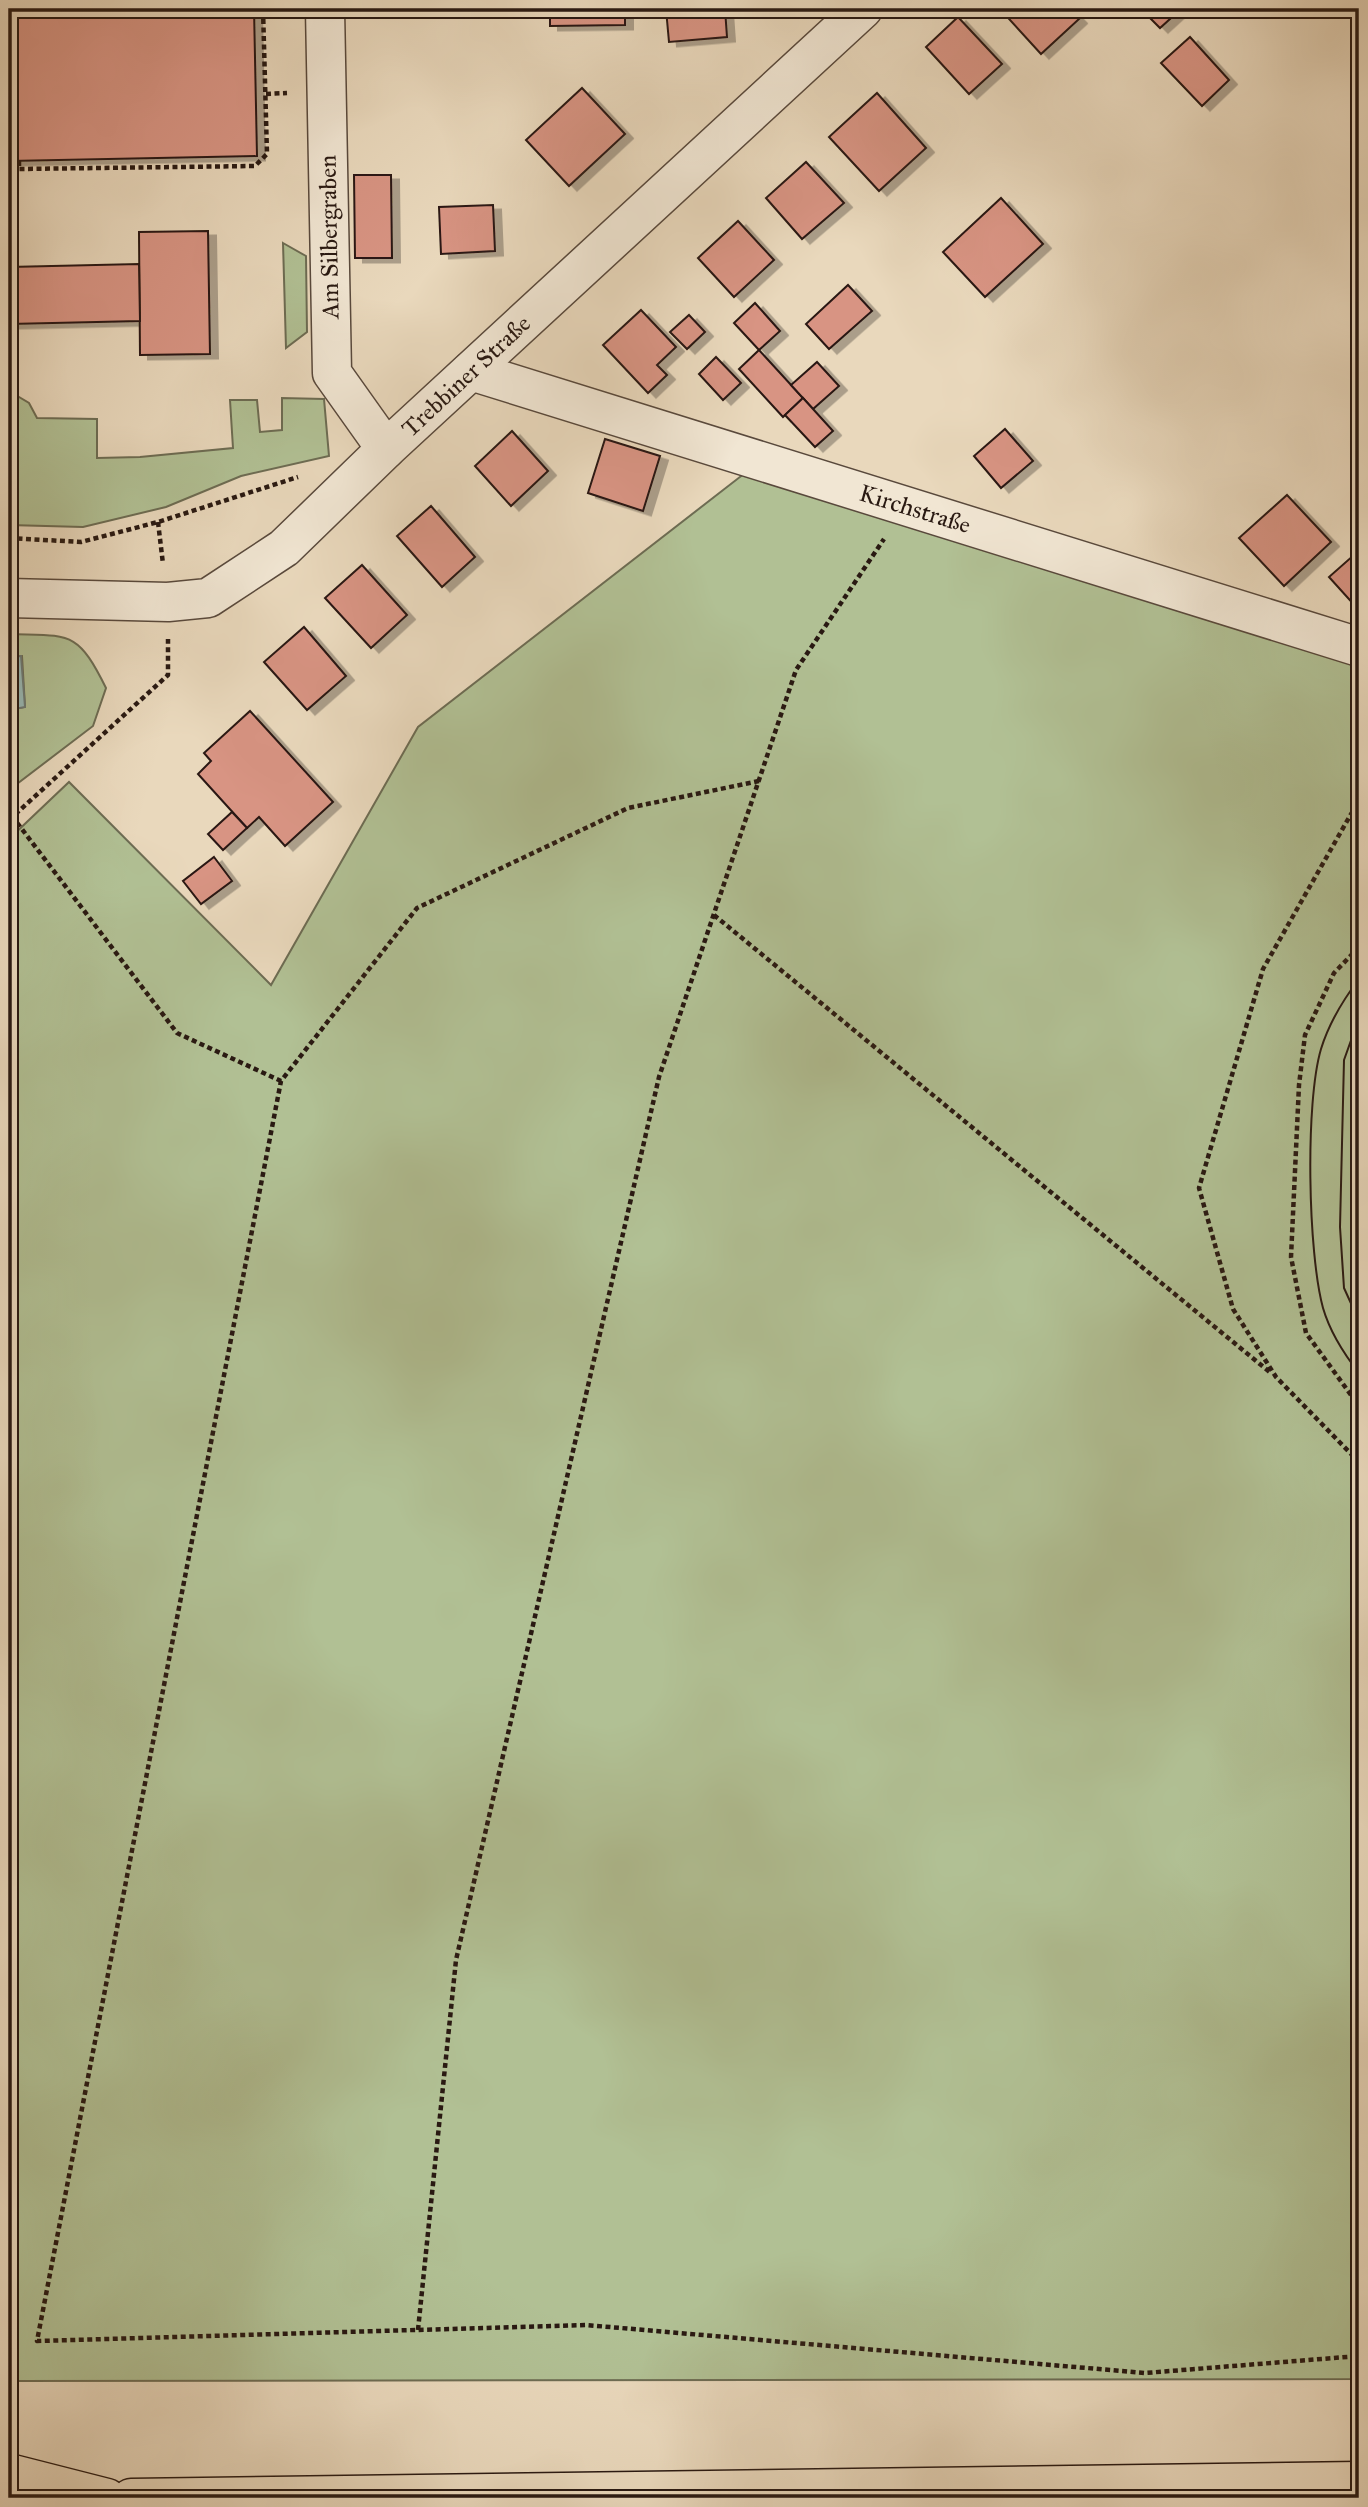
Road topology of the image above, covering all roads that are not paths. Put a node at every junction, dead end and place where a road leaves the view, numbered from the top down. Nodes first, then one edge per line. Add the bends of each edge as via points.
1 (325, 9) edge
2 (863, 9) edge
3 (471, 371) junction
4 (386, 449) junction
5 (9, 598) edge
6 (1359, 647) edge
7 (9, 2473) edge
8 (1359, 2482) edge
9 (107, 2498) edge
10 (131, 2498) edge

1 - 4 street, Am Silbergraben via 332,373
2 - 3 street, Trebbiner Straße
3 - 4 street, Trebbiner Straße
3 - 6 street, Kirchstraße
4 - 5 street, Trebbiner Straße via 284,548 208,598 168,603
7 - 9 highway
8 - 10 highway

